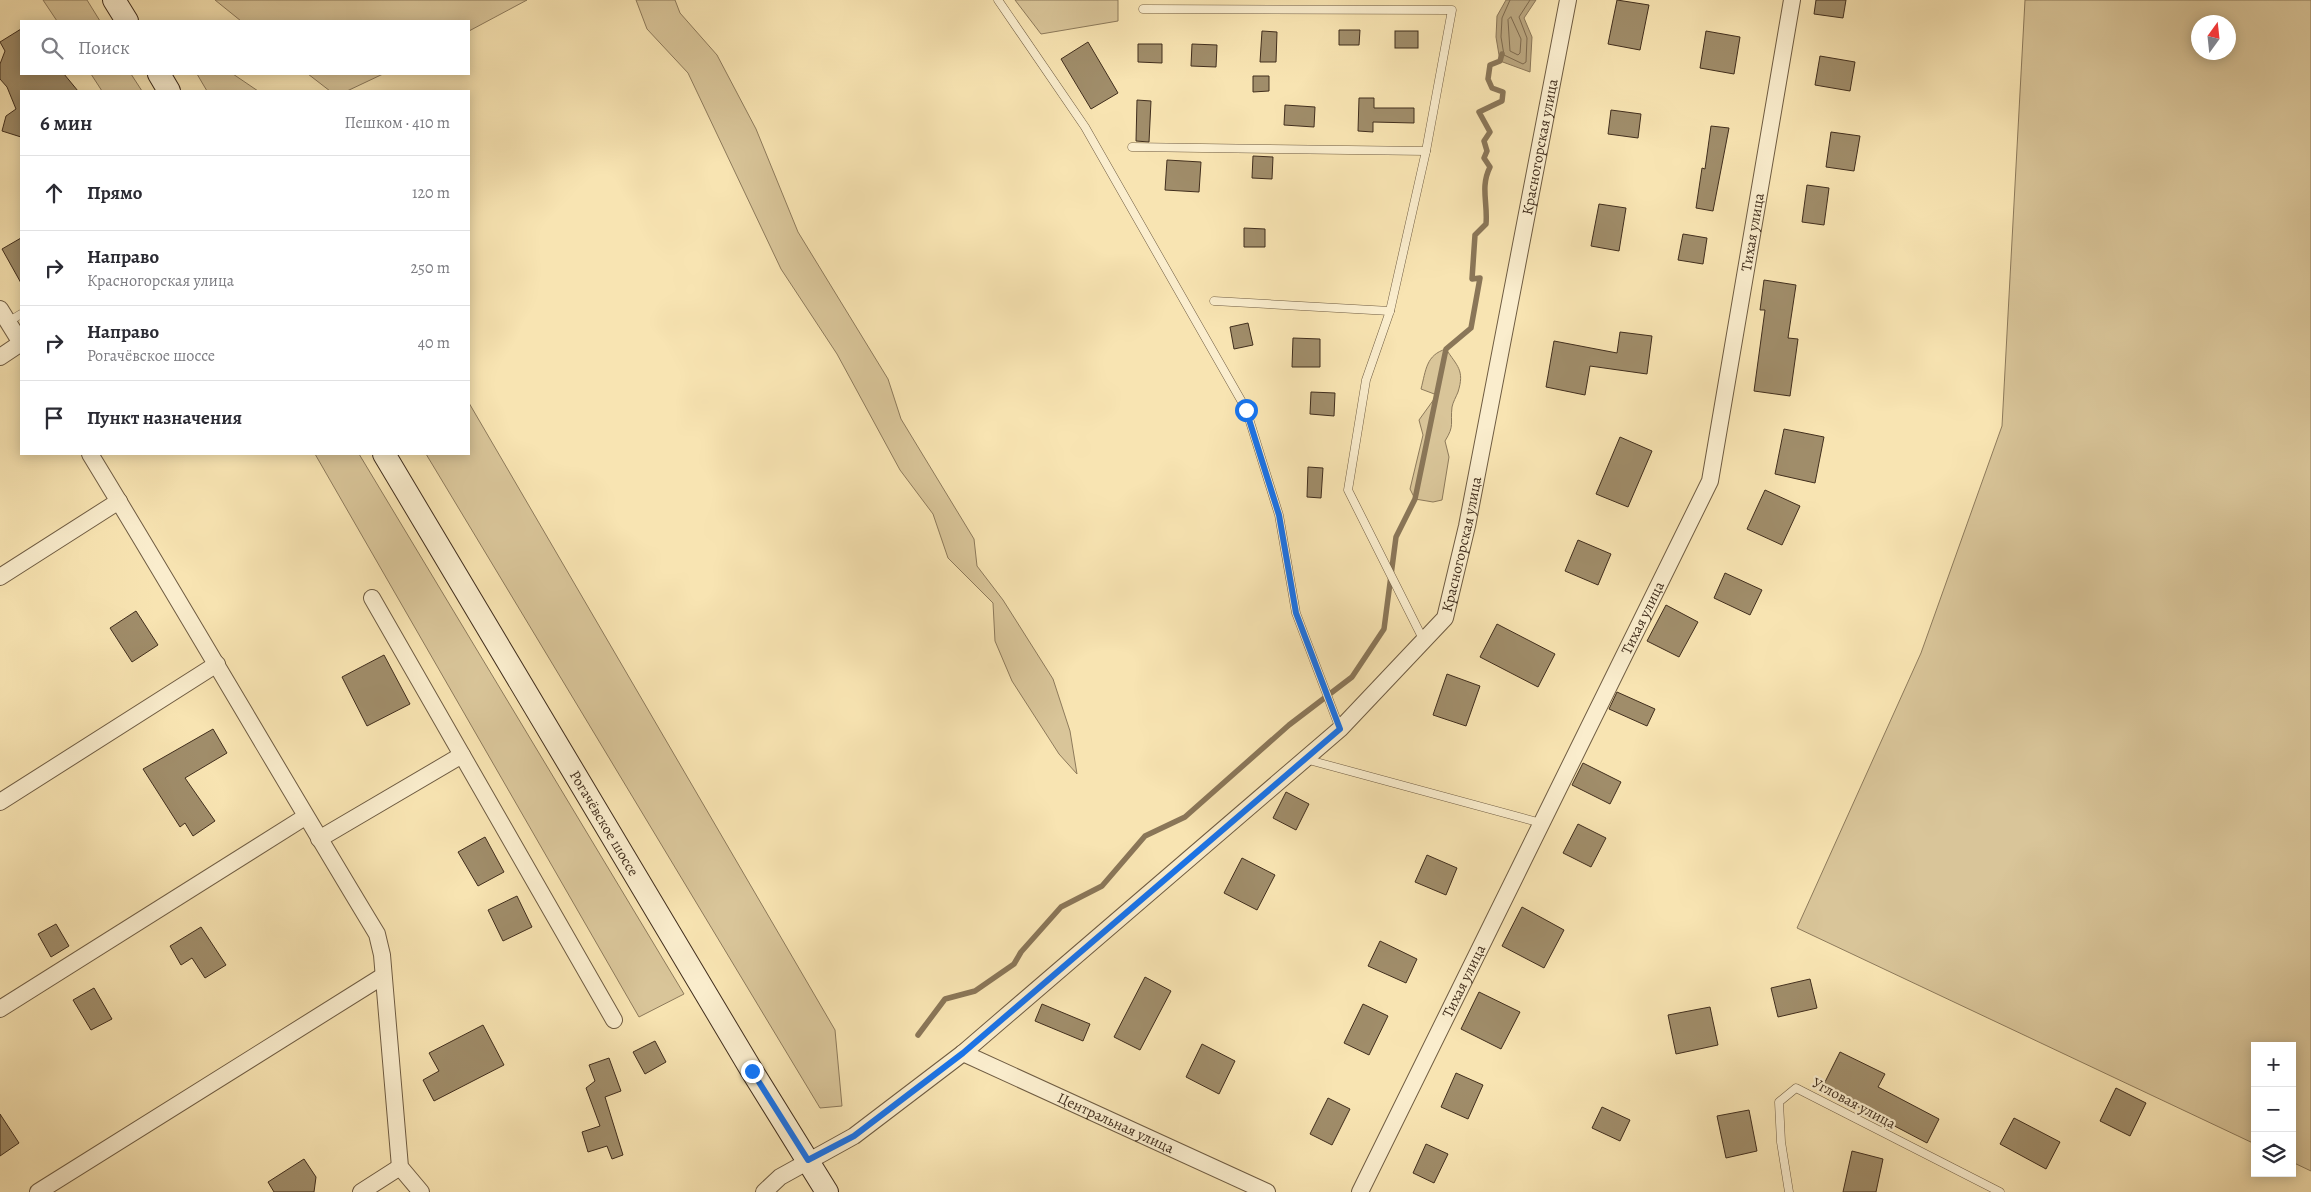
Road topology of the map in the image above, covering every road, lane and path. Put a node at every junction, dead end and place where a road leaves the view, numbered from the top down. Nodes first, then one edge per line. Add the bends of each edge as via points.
1 (114, 0) edge
2 (998, 0) edge
3 (1568, 0) edge
4 (1792, 0) edge
5 (1142, 9) dead end
6 (126, 20) edge
7 (160, 75) edge
8 (168, 90) edge
9 (1132, 147) dead end
10 (1426, 151) junction
11 (1214, 301) dead end
12 (1390, 311) junction
13 (10, 315) edge
14 (20, 340) edge
15 (20, 344) edge
16 (0, 356) edge
17 (91, 455) edge
18 (385, 455) edge
19 (119, 501) junction
20 (0, 577) edge
21 (372, 598) dead end
22 (1424, 641) junction
23 (217, 664) junction
24 (1340, 729) junction
25 (462, 755) junction
26 (1305, 759) junction
27 (0, 802) edge
28 (305, 817) junction
29 (1541, 823) junction
30 (319, 839) junction
31 (383, 976) junction
32 (0, 1009) edge
33 (614, 1020) dead end
34 (963, 1053) junction
35 (808, 1160) junction
36 (400, 1167) junction
37 (38, 1192) edge
38 (361, 1192) edge
39 (421, 1192) edge
40 (764, 1192) edge
41 (827, 1192) edge
42 (1267, 1192) edge
43 (1360, 1192) edge
44 (1789, 1192) edge
45 (2000, 1192) edge

1 - 6 main road
2 - 24 lane via 1085,127 1246,410 1279,515 1296,613
3 - 22 street, Красногорская улица via 1467,526 1445,618
4 - 29 street, Тихая улица via 1710,481
5 - 10 lane via 1452,10
7 - 8 main road
9 - 10 lane
10 - 12 lane
11 - 12 lane
12 - 22 lane via 1366,380 1348,490
13 - 14 street
15 - 16 street
17 - 19 street
18 - 35 main road, Рогачёвское шоссе
19 - 20 street
19 - 23 street
21 - 25 street
22 - 24 street, Красногорская улица
23 - 27 street
23 - 28 street
24 - 26 street, Красногорская улица
25 - 30 street
25 - 33 street
26 - 29 lane
26 - 34 street, Красногорская улица
28 - 30 street
28 - 32 street
29 - 43 street, Тихая улица
30 - 31 street via 377,934
31 - 36 street
31 - 37 street
34 - 35 street, Красногорская улица via 854,1136
34 - 42 street, Центральная улица
35 - 40 street, Красногорская улица via 780,1177
35 - 41 main road, Рогачёвское шоссе
36 - 38 street
36 - 39 street
44 - 45 lane, Угловая улица via 1779,1102 1796,1088

